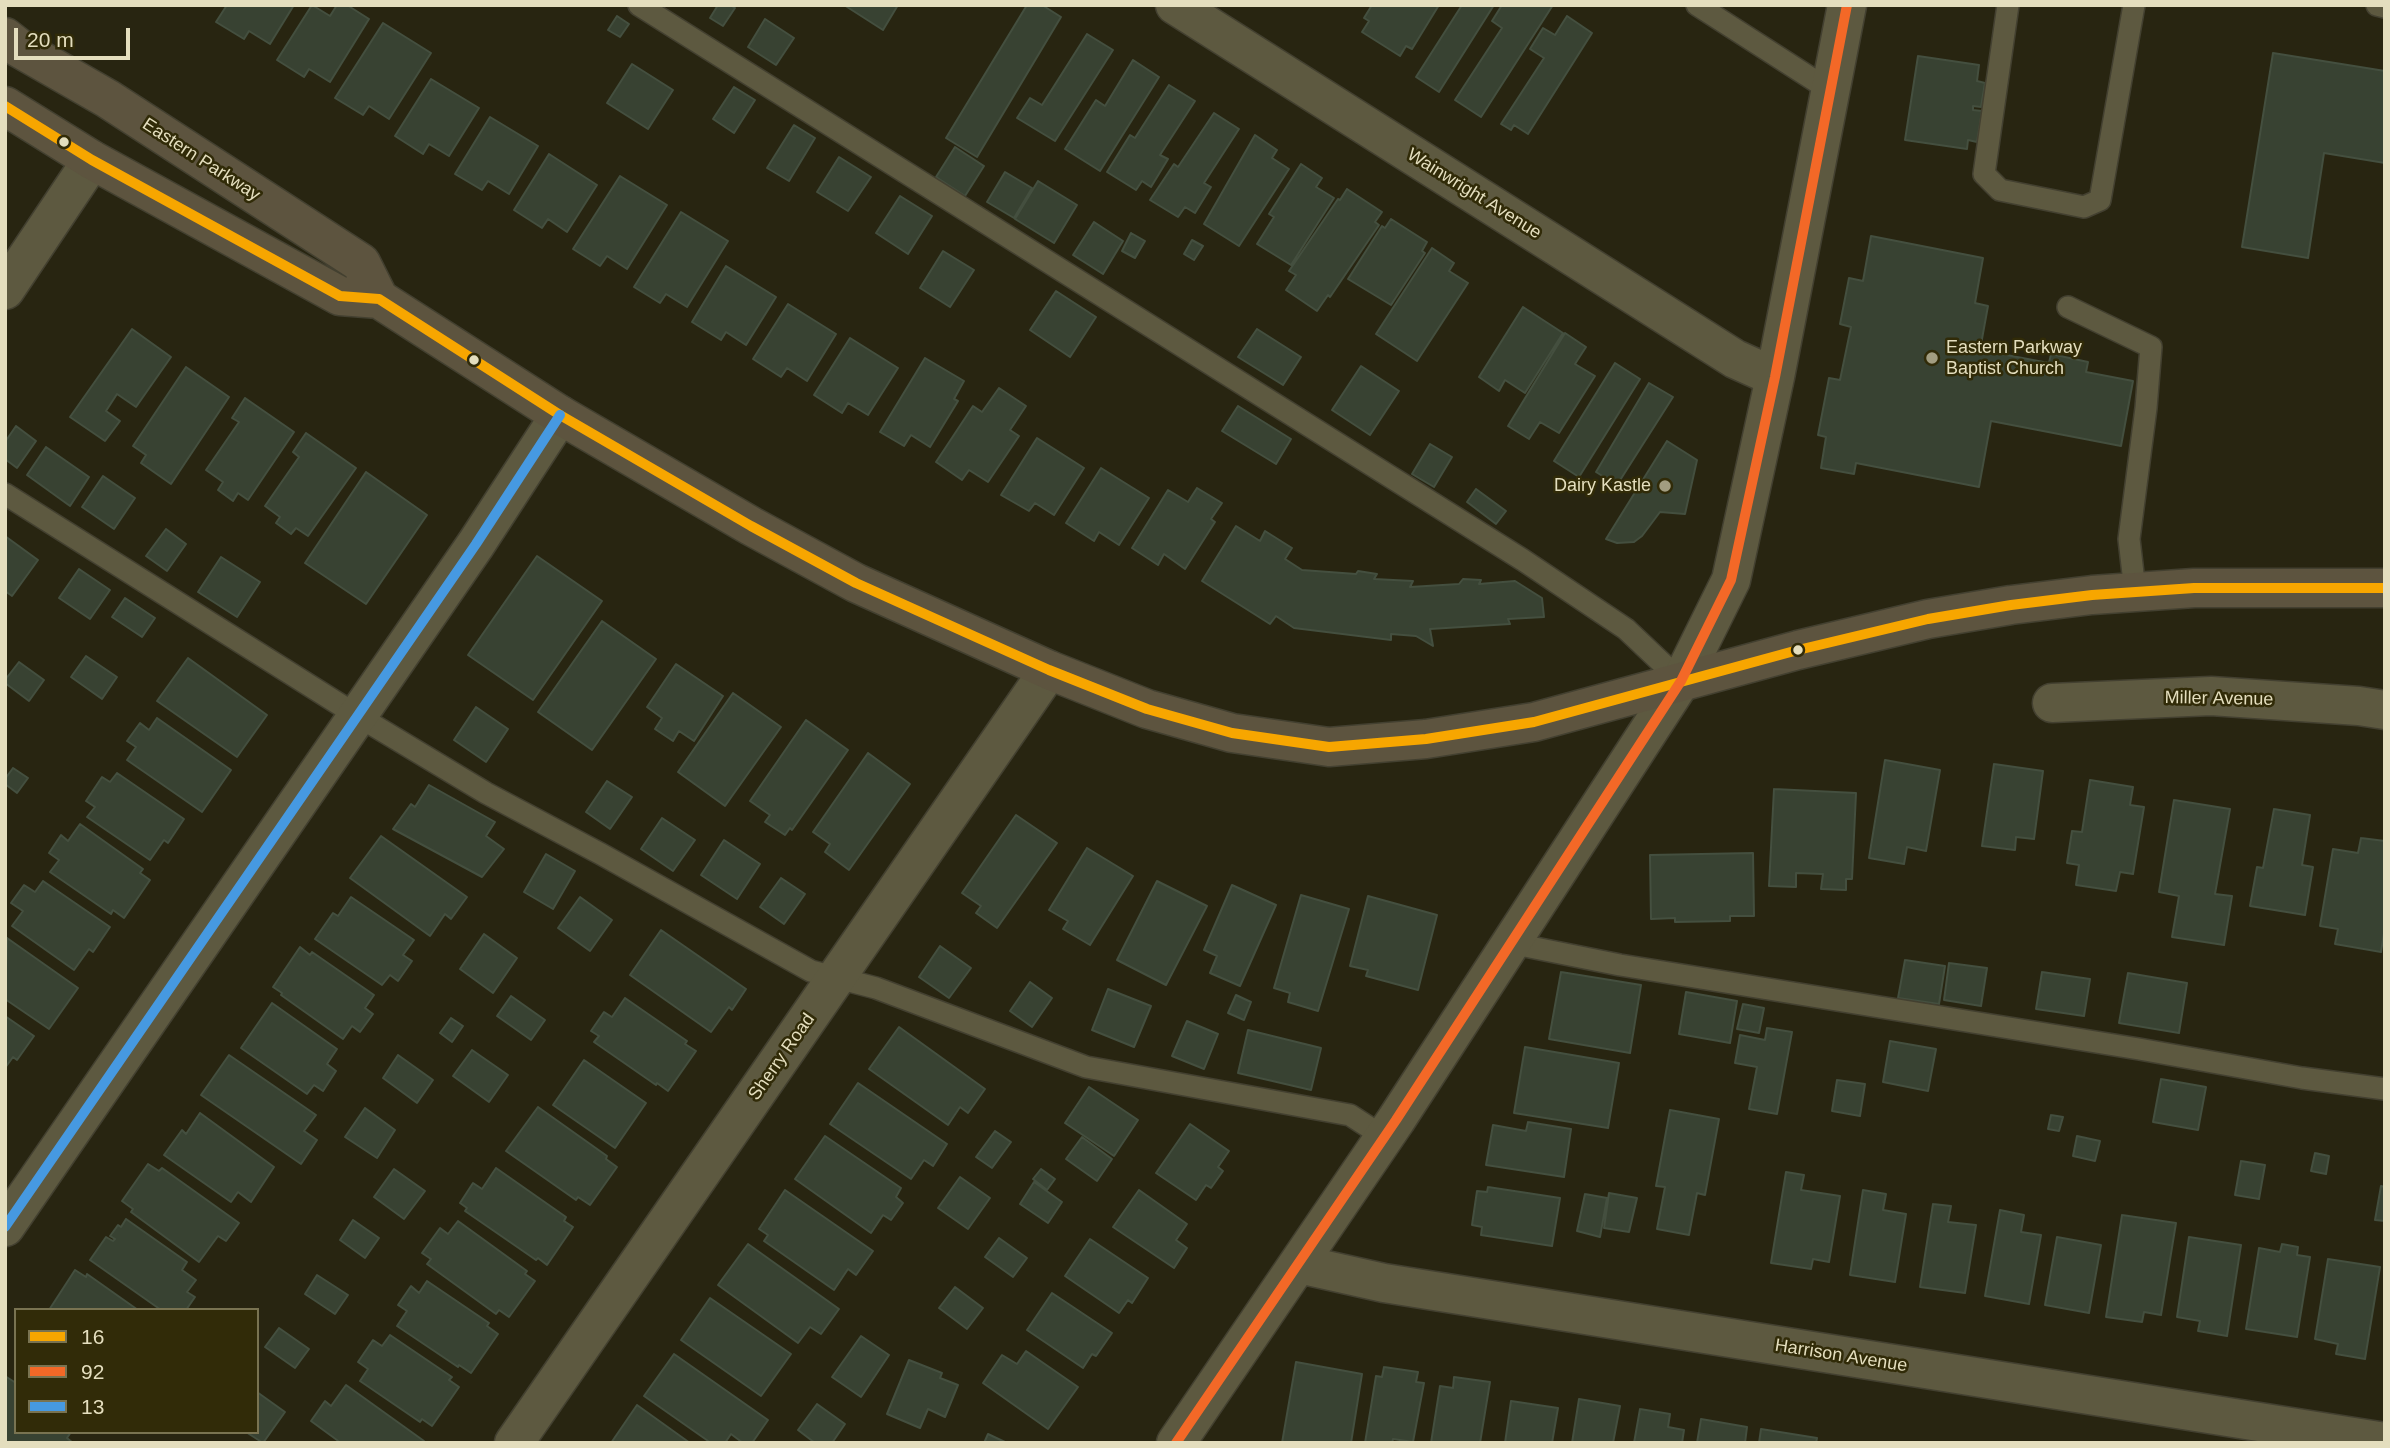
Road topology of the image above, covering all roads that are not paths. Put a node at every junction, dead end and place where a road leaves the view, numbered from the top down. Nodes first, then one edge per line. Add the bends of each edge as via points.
1 (639, 5) edge
2 (1175, 5) edge
3 (1697, 5) edge
4 (1847, 5) edge
5 (2008, 5) edge
6 (2134, 5) edge
7 (2377, 5) edge
8 (2385, 6) edge
9 (5, 37) edge
10 (1831, 91) junction
11 (5, 106) edge
12 (92, 160) junction
13 (5, 290) edge
14 (379, 299) junction
15 (2068, 307) dead end
16 (1775, 377) junction
17 (560, 415) junction
18 (5, 494) edge
19 (2385, 588) edge
20 (2134, 591) junction
21 (1049, 670) junction
22 (1681, 681) junction
23 (2052, 703) dead end
24 (2385, 710) edge
25 (358, 716) junction
26 (1510, 943) junction
27 (837, 978) junction
28 (2385, 1088) edge
29 (1384, 1137) junction
30 (5, 1227) edge
31 (1298, 1264) junction
32 (2385, 1442) edge
33 (514, 1443) edge
34 (1176, 1443) edge

1 - 22 lane via 1522,560 1626,629
2 - 16 street, Wainwright Avenue via 1735,359
3 - 10 lane
4 - 10 street
5 - 6 lane via 1984,174 2000,190 2084,207 2100,200
7 - 8 lane
9 - 14 main road, Eastern Parkway via 361,263
10 - 16 street
11 - 12 main road
12 - 13 street
12 - 14 main road via 340,296
14 - 17 main road
15 - 20 lane via 2151,346 2130,539
16 - 22 street via 1731,580
17 - 21 main road via 856,583
17 - 25 street
18 - 25 lane
19 - 20 main road
20 - 22 main road via 1927,619
21 - 22 main road via 1147,709 1220,730 1329,747 1426,739 1534,722
21 - 27 street, Sherry Road
22 - 26 street
23 - 24 street, Miller Avenue via 2211,696
25 - 27 lane via 486,793 811,971
25 - 30 street
26 - 28 lane via 1619,965
26 - 29 street
27 - 29 lane via 876,988 1086,1067 1350,1115
27 - 33 street, Sherry Road
29 - 31 street
31 - 32 street, Harrison Avenue via 1384,1283
31 - 34 street

